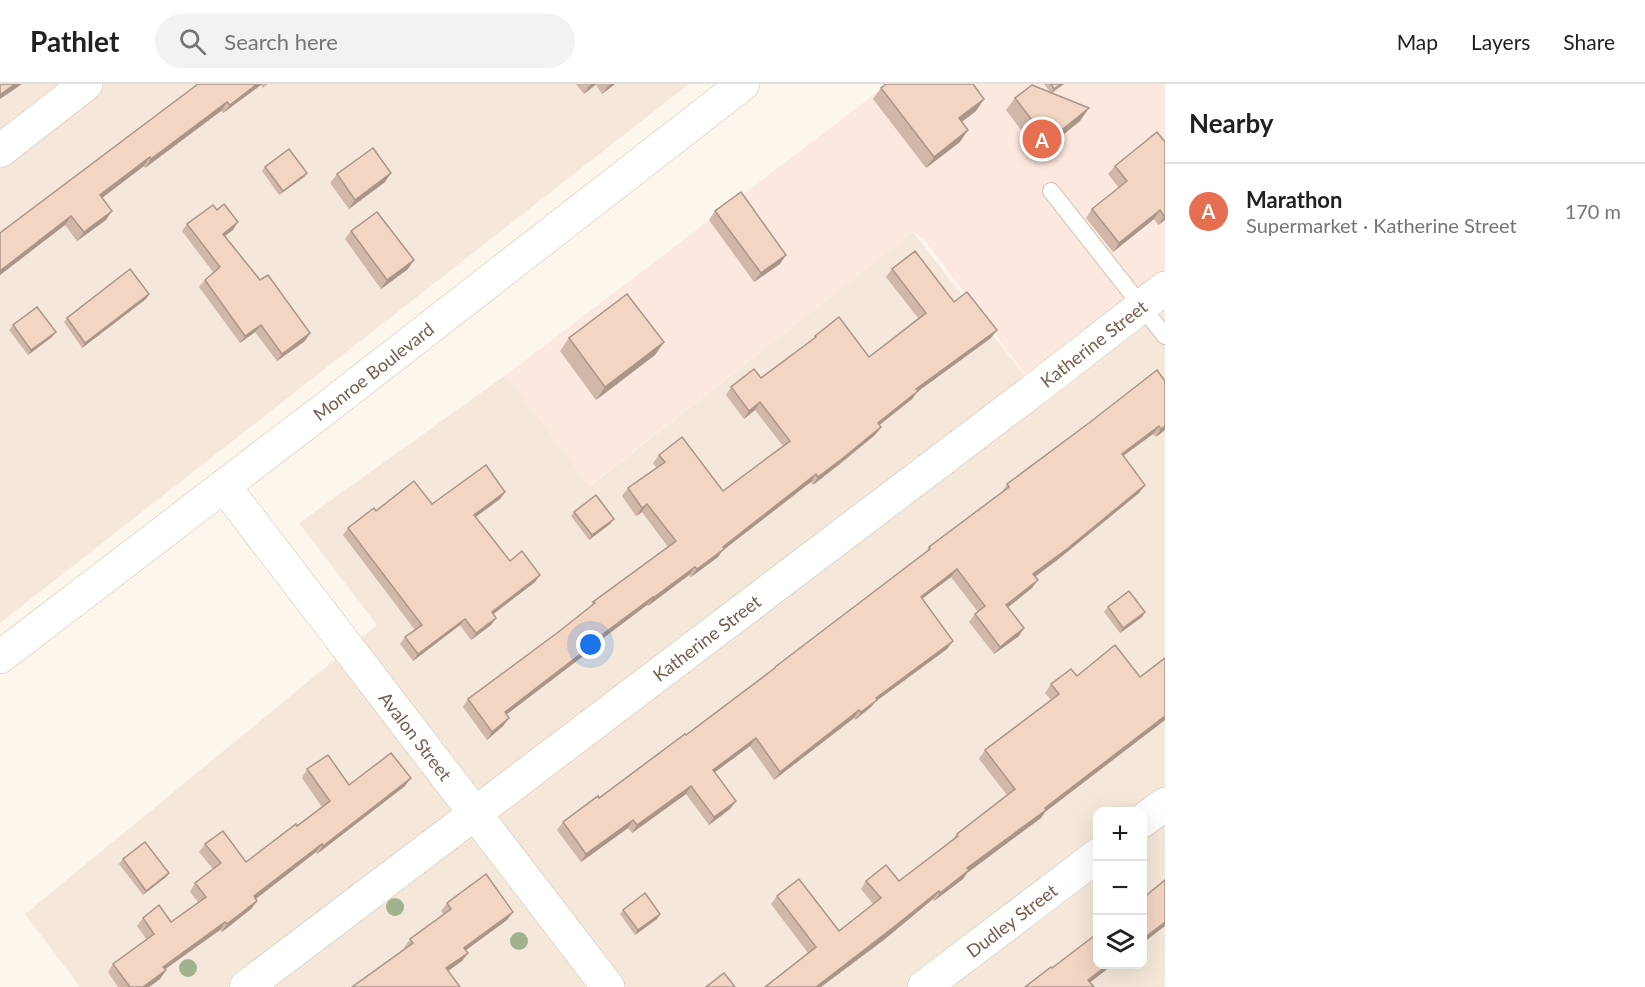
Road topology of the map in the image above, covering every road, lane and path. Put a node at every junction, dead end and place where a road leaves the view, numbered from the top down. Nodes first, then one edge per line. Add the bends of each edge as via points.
1 (86, 84) edge
2 (743, 84) edge
3 (0, 151) edge
4 (1051, 190) dead end
5 (1153, 297) edge
6 (1165, 336) edge
7 (224, 486) junction
8 (0, 657) edge
9 (1165, 804) edge
10 (475, 813) junction
11 (1147, 818) edge
12 (1093, 859) edge
13 (246, 987) edge
14 (608, 987) edge
15 (924, 987) edge

1 - 3 street
2 - 7 street, Monroe Boulevard
4 - 5 lane
5 - 6 lane
5 - 10 street, Katherine Street
7 - 8 street, Monroe Boulevard
7 - 10 street, Avalon Street
9 - 11 street
10 - 13 street, Katherine Street
10 - 14 street, Avalon Street
12 - 15 street, Dudley Street

